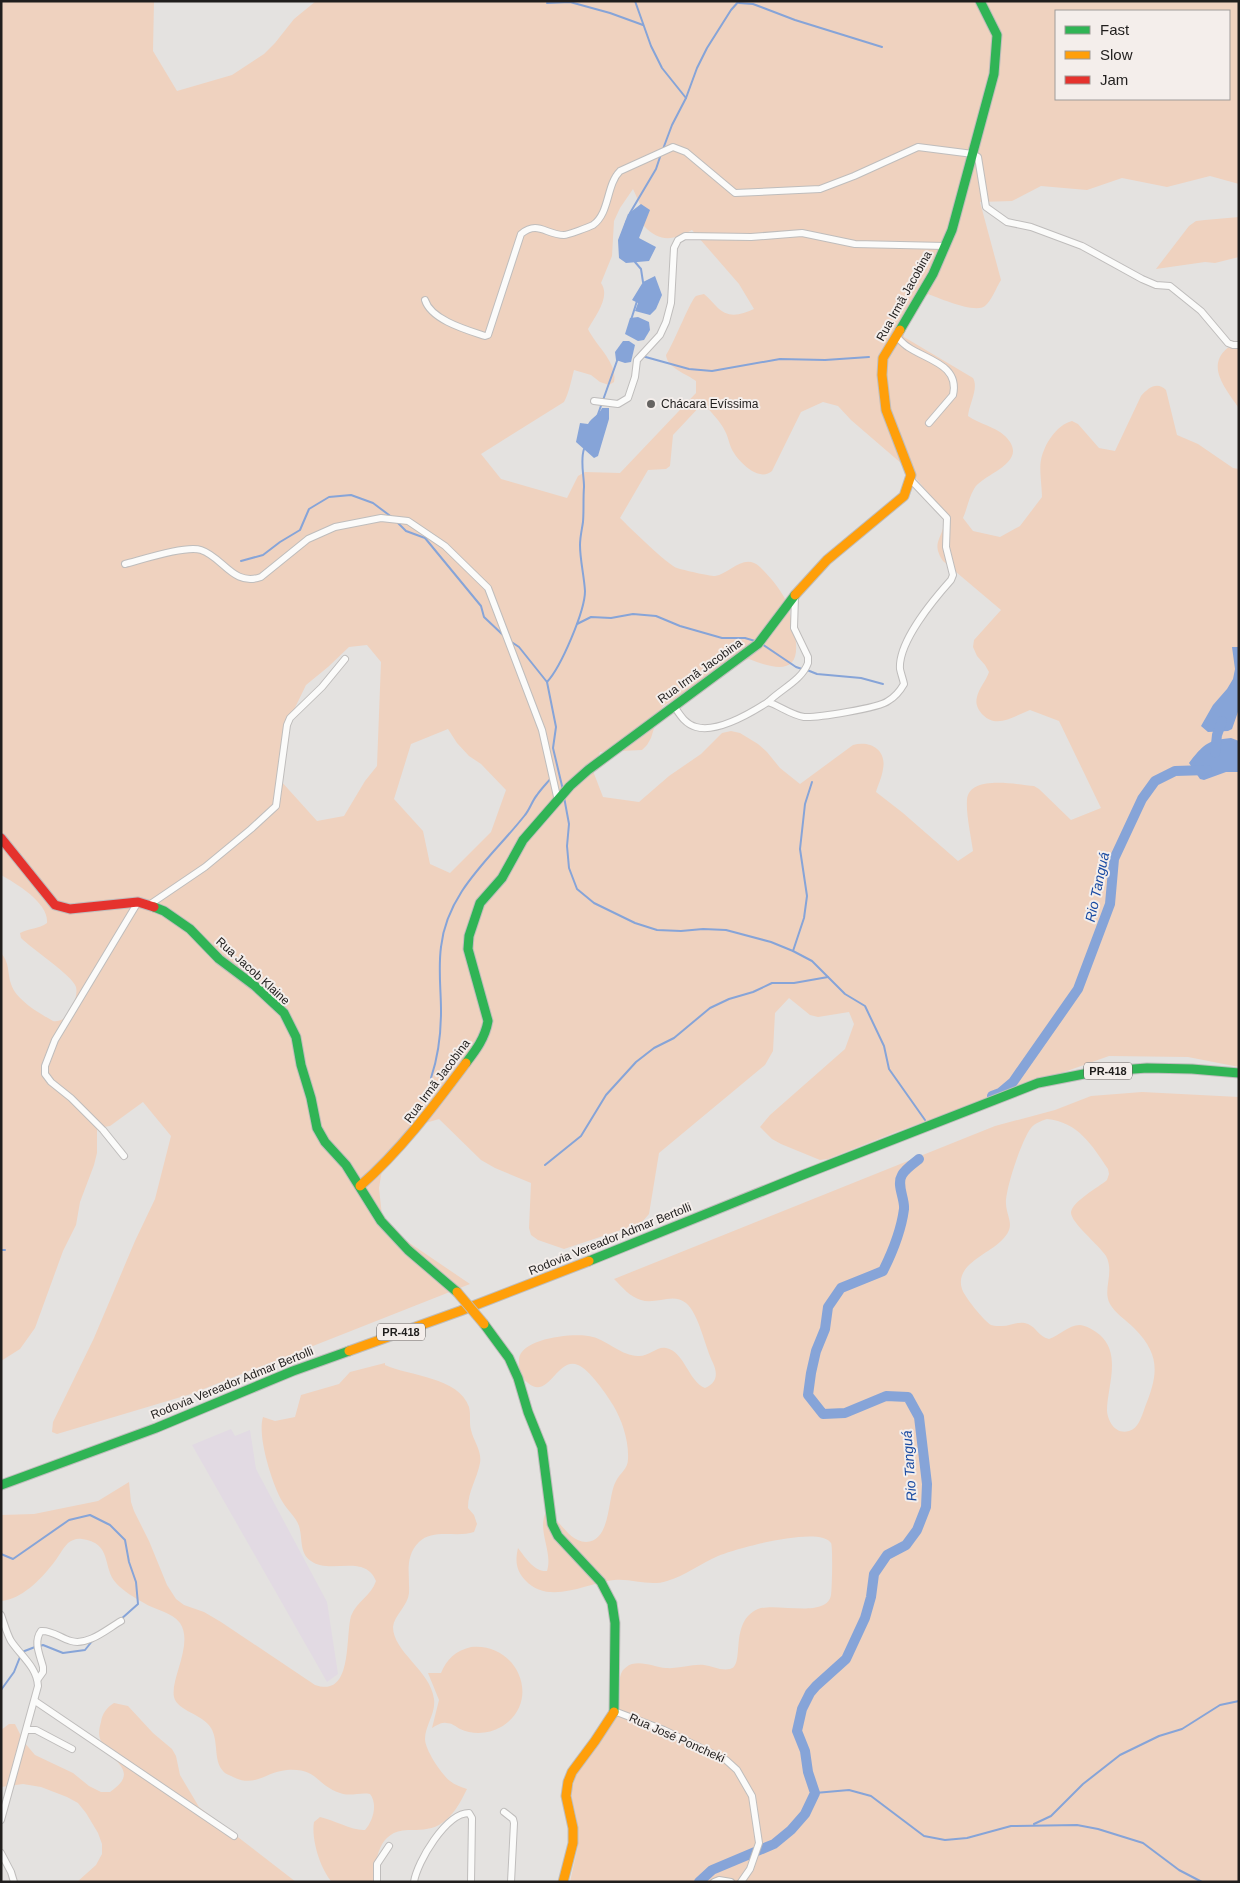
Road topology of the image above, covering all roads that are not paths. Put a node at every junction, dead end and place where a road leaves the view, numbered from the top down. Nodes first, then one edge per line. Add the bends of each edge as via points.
1 (980, 1) edge
2 (973, 154) junction
3 (945, 246) junction
4 (425, 300) dead end
5 (896, 336) junction
6 (1239, 344) edge
7 (594, 401) dead end
8 (928, 423) dead end
9 (910, 479) junction
10 (125, 564) dead end
11 (795, 596) junction
12 (345, 659) dead end
13 (768, 702) junction
14 (674, 706) junction
15 (558, 801) junction
16 (1, 838) edge
17 (138, 902) junction
18 (149, 904) junction
19 (1239, 1073) edge
20 (124, 1156) dead end
21 (360, 1186) junction
22 (1, 1485) edge
23 (1, 1615) edge
24 (122, 1621) dead end
25 (38, 1679) junction
26 (35, 1702) junction
27 (614, 1711) junction
28 (27, 1730) junction
29 (72, 1749) dead end
30 (504, 1812) dead end
31 (1, 1820) edge
32 (234, 1836) dead end
33 (389, 1846) dead end
34 (1, 1852) edge
35 (14, 1882) edge
36 (377, 1882) edge
37 (414, 1882) edge
38 (471, 1882) edge
39 (511, 1882) edge
40 (563, 1882) edge
41 (714, 1882) edge
42 (730, 1882) edge
43 (741, 1882) edge

1 - 2 main road, Rua Irmã Jacobina via 998,35 994,74
2 - 3 main road, Rua Irmã Jacobina
2 - 4 street via 918,147 820,189 735,193 686,152 673,147 620,171 614,177 602,214 593,224 564,236 536,227 521,234 488,335 459,328 431,311
2 - 6 street via 980,164 986,207 1007,222 1031,227 1082,246 1142,279 1170,286 1201,311 1228,343
3 - 5 main road, Rua Irmã Jacobina via 933,274
3 - 7 street via 855,244 802,233 751,237 685,236 674,248 671,304 666,322 660,335 637,360 628,398 618,404
5 - 8 street via 907,347 946,367 953,379 954,395
5 - 9 main road, Rua Irmã Jacobina via 883,358 882,375 886,410
9 - 11 main road, Rua Irmã Jacobina via 904,496 827,560
9 - 13 street via 947,518 946,547 952,574 926,608 902,654 900,668 904,684 900,691 887,702 836,714 806,717
10 - 15 street via 199,549 237,576 252,580 261,577 308,539 335,527 381,518 408,521 445,546 488,588 542,730
11 - 13 street via 794,628 808,663 799,678
11 - 14 main road, Rua Irmã Jacobina via 758,644
12 - 18 street via 290,718 276,806 205,867
13 - 14 street via 749,715 703,728 688,724
14 - 15 main road, Rua Irmã Jacobina via 588,770
15 - 21 main road, Rua Irmã Jacobina via 523,840 502,878 480,903 469,936 468,949 488,1021 486,1033 413,1134
16 - 17 main road, Rua Jacob Klaine via 55,905 70,909
17 - 18 main road, Rua Jacob Klaine
17 - 20 street via 55,1040 45,1066 45,1074 51,1082 103,1130
18 - 21 main road, Rua Jacob Klaine via 190,928 219,959 284,1013 296,1037 316,1128
19 - 22 main road, Rodovia Vereador Admar Bertolli / PR-418 via 1147,1068 1094,1072 1038,1083 604,1256 293,1371 156,1428
21 - 27 main road, bridge via 381,1221 408,1250 457,1292 509,1358 542,1448 552,1524 558,1536 601,1582 612,1603 615,1623
23 - 25 street via 11,1640
24 - 25 street via 86,1641 72,1642 47,1630 41,1631 36,1642 43,1672
25 - 26 street
26 - 28 street
26 - 32 street
27 - 40 main road via 568,1782 566,1796 573,1843
27 - 43 street, Rua José Poncheki via 664,1730 726,1760 738,1770 752,1796 759,1843 750,1869
28 - 29 street via 36,1730
28 - 31 street
30 - 39 street via 514,1823
33 - 36 street via 377,1864
34 - 35 street
37 - 38 street via 417,1869 438,1834 463,1813 469,1813 472,1818
41 - 42 street

